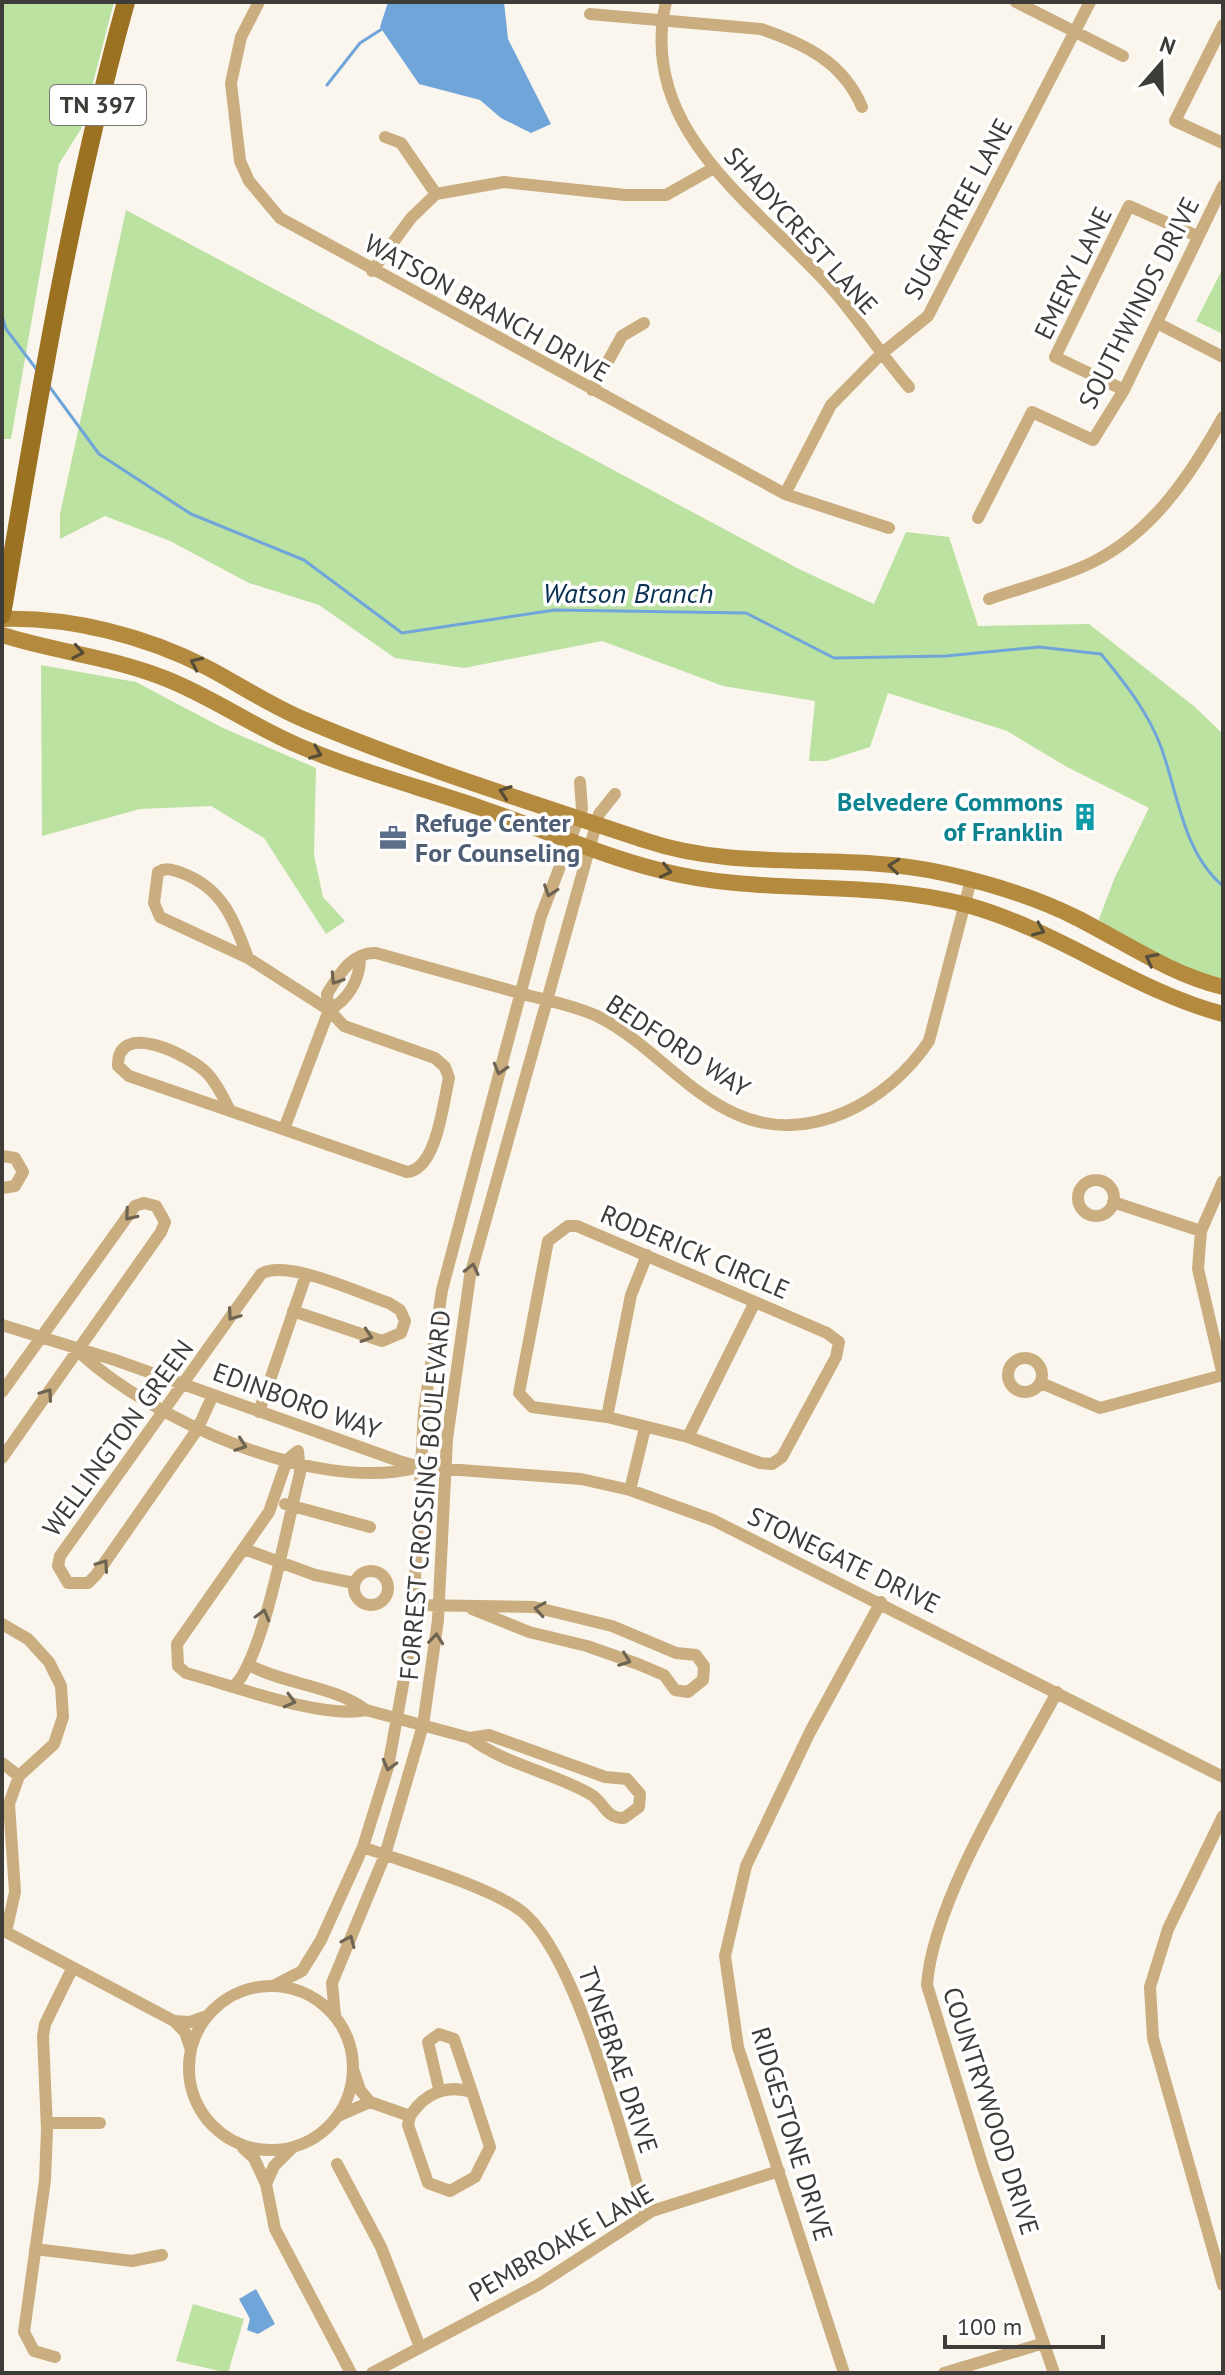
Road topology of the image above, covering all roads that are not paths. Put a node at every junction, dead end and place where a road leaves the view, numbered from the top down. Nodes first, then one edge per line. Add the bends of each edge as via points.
1 (126, 2) edge
2 (259, 2) edge
3 (666, 2) edge
4 (1016, 2) edge
5 (1090, 2) edge
6 (590, 14) dead end
7 (662, 22) junction
8 (1223, 25) edge
9 (1075, 32) junction
10 (1123, 56) dead end
11 (862, 107) dead end
12 (385, 137) dead end
13 (1223, 143) edge
14 (712, 169) junction
15 (1223, 186) edge
16 (436, 194) junction
17 (1197, 236) junction
18 (372, 271) junction
19 (644, 323) dead end
20 (1157, 323) junction
21 (881, 354) junction
22 (1223, 357) edge
23 (909, 387) dead end
24 (592, 390) junction
25 (1124, 390) junction
26 (1223, 417) edge
27 (785, 494) junction
28 (978, 518) dead end
29 (889, 528) dead end
30 (989, 599) dead end
31 (2, 617) edge
32 (2, 635) edge
33 (580, 782) dead end
34 (615, 794) dead end
35 (579, 817) junction
36 (597, 824) junction
37 (569, 839) junction
38 (591, 847) junction
39 (971, 880) junction
40 (965, 905) junction
41 (248, 958) junction
42 (1223, 987) edge
43 (521, 994) junction
44 (545, 998) junction
45 (329, 1010) junction
46 (1223, 1014) edge
47 (230, 1111) junction
48 (284, 1129) junction
49 (2, 1156) edge
50 (1223, 1181) edge
51 (2, 1188) edge
52 (1218, 1197) edge
53 (1113, 1202) dead end
54 (1201, 1231) junction
55 (647, 1255) junction
56 (306, 1275) junction
57 (755, 1302) junction
58 (293, 1311) junction
59 (2, 1325) edge
60 (40, 1338) junction
61 (78, 1351) junction
62 (1223, 1375) edge
63 (1041, 1383) dead end
64 (185, 1384) junction
65 (2, 1392) edge
66 (213, 1395) junction
67 (161, 1412) junction
68 (259, 1412) junction
69 (607, 1417) junction
70 (305, 1428) junction
71 (645, 1428) junction
72 (197, 1430) junction
73 (688, 1437) junction
74 (2, 1458) edge
75 (300, 1458) junction
76 (287, 1460) junction
77 (420, 1467) junction
78 (445, 1467) junction
79 (630, 1490) junction
80 (274, 1501) junction
81 (291, 1506) junction
82 (370, 1527) dead end
83 (244, 1549) junction
84 (277, 1562) junction
85 (354, 1583) dead end
86 (881, 1602) junction
87 (414, 1605) junction
88 (438, 1606) junction
89 (472, 1609) junction
90 (577, 1616) junction
91 (3, 1622) edge
92 (571, 1642) junction
93 (667, 1649) junction
94 (249, 1665) junction
95 (658, 1673) junction
96 (234, 1686) junction
97 (1057, 1692) junction
98 (366, 1710) junction
99 (400, 1718) junction
100 (423, 1725) junction
101 (470, 1738) junction
102 (2, 1763) edge
103 (19, 1776) junction
104 (605, 1777) junction
105 (1223, 1777) edge
106 (596, 1798) junction
107 (1223, 1816) edge
108 (363, 1847) junction
109 (385, 1855) junction
110 (72, 1969) junction
111 (273, 1986) junction
112 (207, 2016) junction
113 (335, 2016) junction
114 (174, 2021) junction
115 (191, 2050) junction
116 (354, 2069) junction
117 (439, 2089) junction
118 (472, 2092) junction
119 (370, 2102) junction
120 (338, 2116) junction
121 (410, 2116) junction
122 (47, 2123) junction
123 (100, 2123) dead end
124 (237, 2143) junction
125 (293, 2147) junction
126 (337, 2164) dead end
127 (779, 2171) junction
128 (266, 2184) junction
129 (646, 2214) junction
130 (35, 2249) junction
131 (162, 2255) dead end
132 (1223, 2285) edge
133 (1044, 2343) junction
134 (420, 2347) junction
135 (55, 2357) dead end
136 (351, 2373) edge
137 (372, 2373) edge
138 (844, 2373) edge
139 (944, 2373) edge
140 (1054, 2373) edge

1 - 31 main road, TN 397 via 54,306
2 - 18 street, WATSON BRANCH DRIVE via 241,37 233,70 240,161 249,181 280,218
3 - 7 street, SHADYCREST LANE
4 - 9 street
5 - 9 street, SUGARTREE LANE
6 - 7 street
7 - 11 street via 761,29 793,40 851,82
7 - 14 street, SHADYCREST LANE via 670,93
8 - 13 street via 1175,121
9 - 10 street
9 - 21 street, SUGARTREE LANE via 928,316
12 - 16 street via 401,143
14 - 16 street via 666,195 504,182
14 - 21 street, SHADYCREST LANE via 834,291
15 - 17 street, SOUTHWINDS DRIVE
16 - 18 street
17 - 20 street, SOUTHWINDS DRIVE
17 - 25 street, EMERY LANE via 1129,206 1055,357
18 - 24 street, WATSON BRANCH DRIVE
19 - 24 street via 622,336
20 - 22 street
20 - 25 street, SOUTHWINDS DRIVE
21 - 23 street, SHADYCREST LANE
21 - 27 street, SUGARTREE LANE via 831,405
24 - 27 street, WATSON BRANCH DRIVE
25 - 28 street, SOUTHWINDS DRIVE via 1093,440 1032,412
26 - 30 street via 1192,472 1123,542 1093,562
27 - 29 street, WATSON BRANCH DRIVE
35 -> 31 main road via 302,719 207,668 137,639 35,618
32 -> 37 main road via 130,665 345,765
33 - 35 street, FORREST CROSSING BOULEVARD
34 - 36 street, FORREST CROSSING BOULEVARD
35 - 36 main road
35 - 37 street, FORREST CROSSING BOULEVARD
36 - 38 street, FORREST CROSSING BOULEVARD
39 -> 36 main road via 887,865 715,856
37 - 38 main road
37 -> 43 street, FORREST CROSSING BOULEVARD
38 -> 40 main road via 658,870 713,881 887,892
38 - 44 street, FORREST CROSSING BOULEVARD
39 - 40 street, BEDFORD WAY
42 -> 39 main road via 1168,968 1046,904
40 - 44 street, BEDFORD WAY via 929,1041 890,1086 829,1119 781,1123 737,1115 598,1017
40 -> 46 main road via 1036,929 1157,991
41 - 41 street via 212,887 170,869 158,872 154,903 160,917
41 - 45 street
43 - 44 street, BEDFORD WAY
43 - 45 street, BEDFORD WAY via 365,953 347,962 327,994
43 -> 77 street, FORREST CROSSING BOULEVARD via 442,1290
78 -> 44 street, FORREST CROSSING BOULEVARD via 470,1276
45 - 48 street, BEDFORD WAY
45 - 48 street via 344,1026 435,1058 445,1067 449,1078 430,1156 419,1169 407,1172
47 - 47 street via 206,1072 185,1056 137,1041 120,1052 118,1066 129,1076
47 - 48 street
49 - 51 street via 15,1158 23,1172 15,1186
50 - 52 street
52 - 54 street
53 - 54 street
54 - 62 street via 1198,1269
55 - 57 street, RODERICK CIRCLE
55 - 69 street via 631,1295
55 - 69 street, RODERICK CIRCLE via 577,1226 561,1229 548,1241 519,1393 532,1407
56 - 58 street
58 -> 56 street, WELLINGTON GREEN via 382,1341 401,1333 405,1321 400,1310
56 -> 64 street, WELLINGTON GREEN via 281,1267 261,1274
57 - 73 street
57 - 73 street, RODERICK CIRCLE via 827,1333 839,1342 836,1357 778,1461 760,1463
58 - 68 street
59 - 60 street, EDINBORO WAY
60 - 61 street, EDINBORO WAY
61 -> 60 street via 161,1232 165,1222 156,1206 135,1206
60 - 65 street
61 - 64 street, EDINBORO WAY
61 - 67 street, EDINBORO WAY
74 -> 61 street
62 - 63 street via 1100,1408
64 - 66 street, EDINBORO WAY
64 - 67 street, WELLINGTON GREEN
66 - 68 street, EDINBORO WAY
66 - 72 street, WELLINGTON GREEN
67 - 72 street, EDINBORO WAY
67 -> 72 street, WELLINGTON GREEN via 60,1556 58,1566 68,1583 88,1583 96,1575
68 - 70 street, EDINBORO WAY
69 - 71 street, RODERICK CIRCLE
70 - 75 street
70 - 77 street, EDINBORO WAY
71 - 73 street, RODERICK CIRCLE
71 - 79 street
72 -> 76 street, EDINBORO WAY
75 - 76 street, EDINBORO WAY
75 - 77 street, EDINBORO WAY via 399,1472
75 - 81 street
76 - 80 street
77 - 78 street, STONEGATE DRIVE
77 - 87 street, FORREST CROSSING BOULEVARD
78 - 79 street, STONEGATE DRIVE via 547,1475
78 - 88 street, FORREST CROSSING BOULEVARD
79 - 86 street, STONEGATE DRIVE via 713,1520
80 - 81 street
80 - 83 street
81 - 82 street
81 - 84 street
83 - 84 street
83 - 96 street via 177,1644 176,1654 186,1673
84 - 85 street
94 -> 84 street
86 - 97 street, STONEGATE DRIVE
86 - 127 street, RIDGESTONE DRIVE via 810,1732 746,1866 730,1923 725,1956 738,2047
87 - 88 street
87 - 99 street, FORREST CROSSING BOULEVARD
88 - 89 street
100 -> 88 street, FORREST CROSSING BOULEVARD
90 -> 89 street via 534,1607
89 - 92 street
90 - 92 street
90 - 93 street
91 - 103 street via 49,1662 61,1686 63,1717 54,1744
92 -> 95 street
93 - 95 street
93 - 95 street via 696,1655 704,1666 703,1680 694,1690 681,1692
94 - 96 street
94 - 98 street
96 -> 98 street via 316,1708
97 - 105 street, STONEGATE DRIVE
97 - 133 street, COUNTRYWOOD DRIVE via 955,1888 928,1964 927,1985
98 - 99 street
99 - 100 street
99 -> 108 street, FORREST CROSSING BOULEVARD
100 - 101 street
100 - 109 street, FORREST CROSSING BOULEVARD
101 - 104 street via 489,1735
101 - 106 street
102 - 103 street
103 - 110 street via 8,1813 15,1892 6,1932
104 - 106 street
104 - 106 street via 633,1782 640,1794 639,1807 630,1816 617,1818
107 - 132 street via 1168,1929 1150,1987 1153,2038
108 - 109 street, TYNEBRAE DRIVE
108 - 111 street, FORREST CROSSING BOULEVARD via 312,1956 302,1971
113 -> 109 street, FORREST CROSSING BOULEVARD via 332,1983
109 - 129 street, TYNEBRAE DRIVE via 519,1908 555,1949 572,1986
110 - 114 street
110 - 122 street via 43,2036
111 - 112 street via 237,1993
111 - 113 street via 317,2000
112 - 114 street
112 - 115 street
113 - 116 street via 349,2041
114 - 115 street
115 - 124 street via 190,2078 197,2104 221,2133
116 - 119 street
116 - 120 street via 350,2094
117 - 118 street
117 - 118 street via 428,2042 439,2034 454,2039
117 - 121 street
118 - 121 street via 490,2147 475,2177 450,2191 428,2183 408,2125
119 - 120 street
119 - 121 street
120 - 125 street via 310,2141
122 - 123 street
122 - 130 street
124 - 125 street via 274,2150
124 - 128 street via 254,2158
125 - 128 street via 274,2166
126 - 134 street via 381,2247
127 - 129 street, PEMBROAKE LANE
127 - 138 street, RIDGESTONE DRIVE
128 - 136 street via 275,2229
129 - 134 street, PEMBROAKE LANE via 538,2285
130 - 131 street via 132,2261
130 - 135 street via 24,2332 34,2351
133 - 139 street
133 - 140 street, COUNTRYWOOD DRIVE
134 - 137 street, PEMBROAKE LANE

